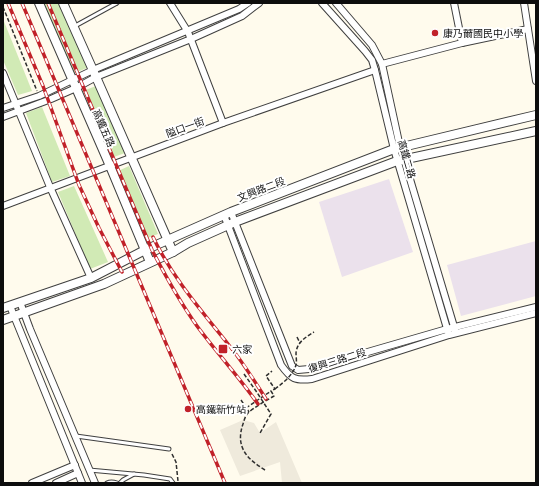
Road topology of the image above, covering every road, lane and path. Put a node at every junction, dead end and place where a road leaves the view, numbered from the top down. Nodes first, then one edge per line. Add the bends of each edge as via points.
1 (39, 3) edge
2 (63, 3) edge
3 (117, 3) edge
4 (170, 3) edge
5 (248, 3) edge
6 (259, 3) edge
7 (322, 3) edge
8 (336, 3) edge
9 (454, 3) edge
10 (524, 3) edge
11 (3, 7) edge
12 (73, 26) junction
13 (528, 29) junction
14 (188, 32) junction
15 (191, 39) junction
16 (462, 43) junction
17 (382, 64) junction
18 (375, 70) junction
19 (3, 73) edge
20 (95, 74) junction
21 (536, 81) edge
22 (74, 84) junction
23 (39, 96) junction
24 (16, 103) junction
25 (41, 103) junction
26 (3, 108) edge
27 (19, 112) junction
28 (536, 115) edge
29 (3, 117) edge
30 (223, 123) junction
31 (536, 131) edge
32 (397, 148) junction
33 (131, 158) junction
34 (401, 160) junction
35 (110, 166) junction
36 (50, 187) junction
37 (3, 206) edge
38 (228, 213) junction
39 (232, 224) junction
40 (167, 240) junction
41 (145, 250) junction
42 (173, 252) junction
43 (150, 262) junction
44 (91, 278) junction
45 (20, 302) junction
46 (6, 307) edge
47 (536, 307) edge
48 (24, 313) junction
49 (536, 313) edge
50 (14, 316) junction
51 (3, 320) edge
52 (456, 331) junction
53 (314, 332) dead end
54 (448, 332) junction
55 (297, 338) dead end
56 (300, 343) junction
57 (272, 371) dead end
58 (244, 374) dead end
59 (275, 389) junction
60 (271, 391) junction
61 (261, 398) junction
62 (241, 400) dead end
63 (264, 402) junction
64 (246, 408) junction
65 (248, 413) junction
66 (260, 434) dead end
67 (75, 436) junction
68 (170, 449) joint
69 (75, 465) junction
70 (89, 470) junction
71 (265, 470) dead end
72 (78, 473) junction
73 (134, 474) junction
74 (163, 478) junction
75 (32, 483) edge
76 (56, 483) edge
77 (82, 483) edge
78 (95, 483) edge
79 (107, 483) edge
80 (119, 483) edge
81 (167, 483) edge
82 (173, 483) edge
83 (178, 483) edge

1 - 22 street, 高鐵五路
2 - 12 street, 高鐵五路
3 - 12 lane
4 - 14 street
5 - 14 street via 239,10
6 - 15 street via 242,16
7 - 18 street, 高鐵二路 via 365,51 372,60
8 - 17 street, 高鐵二路 via 372,45
9 - 16 street
10 - 13 street
11 - 23 path
12 - 20 street, 高鐵五路
13 - 16 street
13 - 21 street
14 - 15 street
14 - 20 street
15 - 20 street
15 - 30 street
16 - 17 street
17 - 32 street, 高鐵二路
18 - 30 street, 隘口一街
18 - 32 street, 高鐵二路
19 - 24 street
20 - 22 street
20 - 33 street, 高鐵五路
22 - 23 street
22 - 25 street
22 - 35 street, 高鐵五路
23 - 24 street
23 - 25 street
24 - 26 street
24 - 27 street
25 - 27 street
27 - 29 street
27 - 36 street
28 - 32 street, 文興路二段
30 - 33 street, 隘口一街
31 - 34 street
32 - 34 street, 高鐵二路
32 - 38 street, 文興路二段
33 - 35 street, 隘口一街
33 - 40 street, 高鐵五路
34 - 39 street
34 - 52 street, 高鐵二路
34 - 54 street, 高鐵二路
35 - 36 street, 隘口一街
35 - 41 street, 高鐵五路
36 - 37 street, 隘口一街
36 - 44 street
38 - 39 street, 復興三路二段
38 - 40 street, 文興路二段
39 - 42 street
39 - 54 street, 復興三路二段 via 292,366 298,370 309,370
39 - 54 street, 復興三路二段 via 281,364 287,374 296,379 312,379
40 - 41 street, 文興路二段
40 - 42 street, 高鐵五路
41 - 43 street, 高鐵五路
41 - 44 street, 文興路二段
42 - 43 street
43 - 48 street via 104,284
44 - 45 street, 文興路二段
45 - 46 street, 文興路二段
45 - 48 street
46 - 50 street
47 - 52 street, 復興三路二段
48 - 50 street
48 - 67 street
49 - 52 street, 復興三路二段
50 - 51 street
50 - 69 street
52 - 54 street, 復興三路二段
53 - 56 path, bridge
55 - 56 path, bridge
56 - 59 path, bridge via 292,373
57 - 59 path via 266,376
58 - 61 path
59 - 60 path, bridge
60 - 61 path
60 - 63 path via 274,396
61 - 63 path
61 - 64 path
62 - 64 path
63 - 65 path
63 - 66 path via 271,414
64 - 65 path
65 - 71 path via 241,429 242,448 254,463
67 - 68 lane
67 - 70 street
68 - 83 path via 176,462
69 - 72 street
69 - 75 street
70 - 73 lane
70 - 78 street
72 - 76 street
72 - 77 street
73 - 74 lane
73 - 80 lane
74 - 81 lane
74 - 82 lane via 170,479
79 - 80 lane

